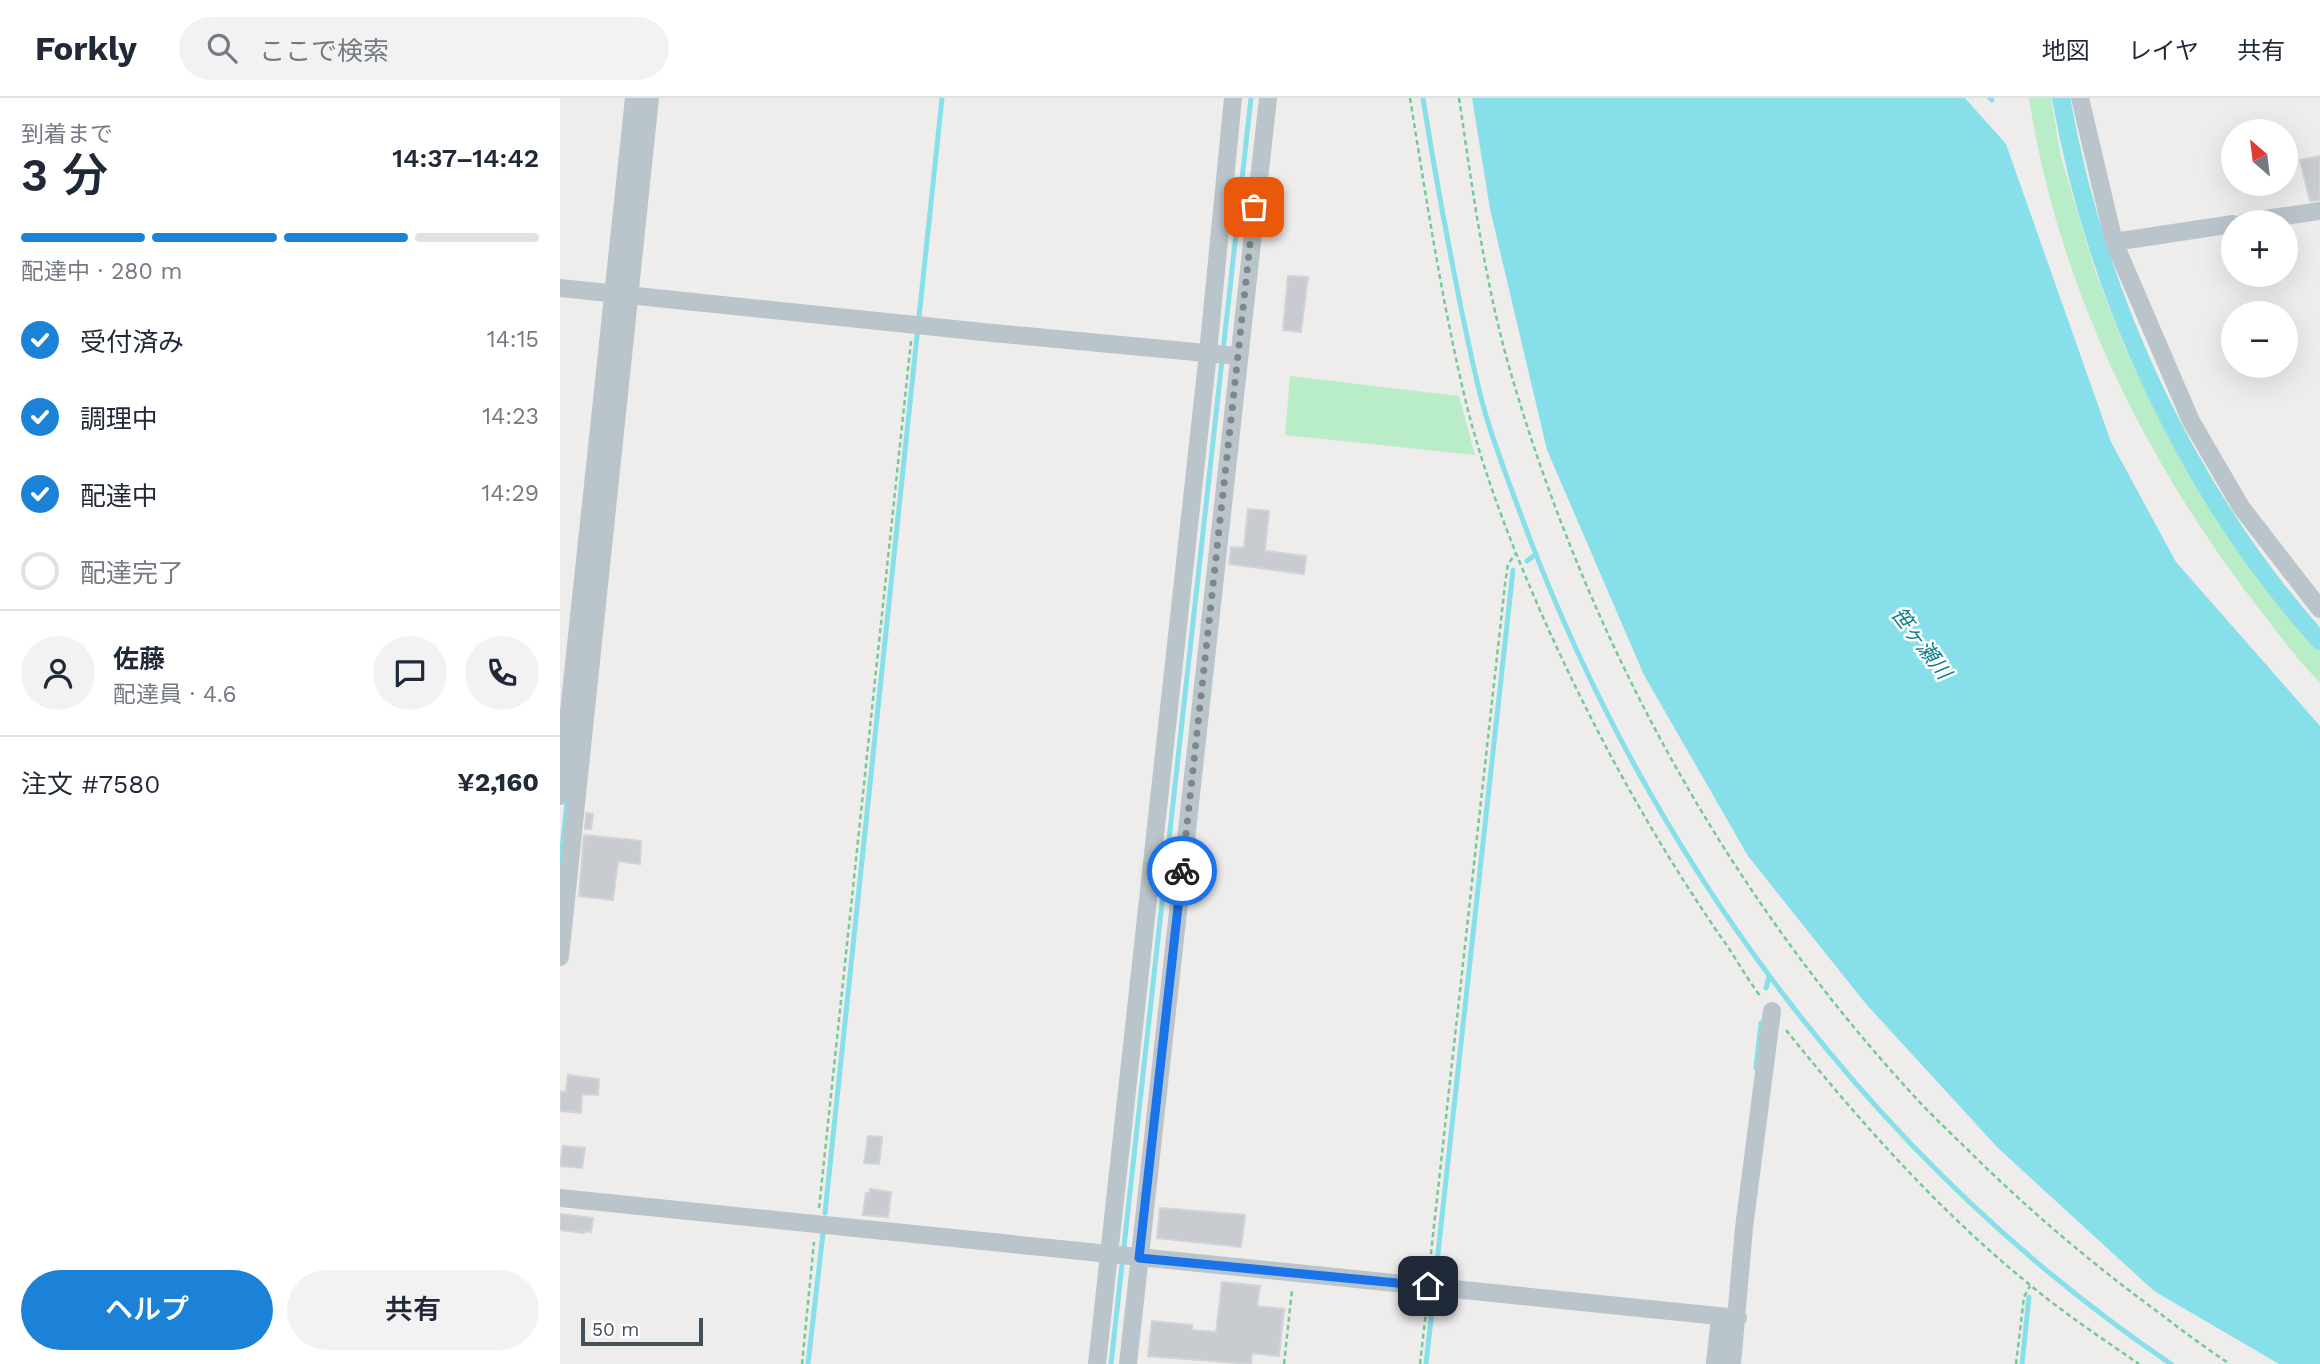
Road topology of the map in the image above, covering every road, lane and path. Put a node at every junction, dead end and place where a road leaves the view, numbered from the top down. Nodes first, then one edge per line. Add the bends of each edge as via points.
1 (634, 98) edge
2 (650, 98) edge
3 (1233, 98) edge
4 (1268, 98) edge
5 (1410, 98) edge
6 (1459, 98) edge
7 (2080, 98) edge
8 (2320, 211) edge
9 (2298, 214) edge
10 (2221, 226) edge
11 (2114, 242) junction
12 (560, 288) edge
13 (621, 294) junction
14 (916, 325) junction
15 (1223, 355) junction
16 (1516, 553) junction
17 (2320, 609) edge
18 (560, 796) edge
19 (560, 957) edge
20 (1772, 1011) junction
21 (560, 1198) edge
22 (816, 1224) junction
23 (1124, 1256) junction
24 (1294, 1273) junction
25 (1428, 1286) junction
26 (2030, 1286) junction
27 (1728, 1317) junction
28 (802, 1364) edge
29 (1097, 1364) edge
30 (1128, 1364) edge
31 (1284, 1364) edge
32 (1420, 1364) edge
33 (1715, 1364) edge
34 (1732, 1364) edge
35 (2017, 1364) edge
36 (2139, 1364) edge
37 (2230, 1364) edge

1 - 13 street
2 - 13 street
3 - 15 street
4 - 15 street
5 - 16 path via 1464,394
6 - 37 path via 1490,281 1511,374 1537,457 1601,623 1682,780 1739,874 1792,948 1914,1096 2013,1194 2096,1266
7 - 11 street
8 - 9 street
10 - 11 street
11 - 17 street via 2191,421 2241,507
12 - 13 street
13 - 14 street
13 - 18 street
13 - 19 street
14 - 15 street
14 - 22 path
15 - 23 street
15 - 23 street
16 - 20 path via 1580,698 1632,796
16 - 25 path via 1508,564 1503,597
20 - 26 path via 1906,1171
20 - 27 street via 1736,1307
21 - 22 street
22 - 23 street
22 - 28 path
23 - 24 street
23 - 29 street
23 - 30 street
24 - 25 street
24 - 31 path
25 - 27 street
25 - 32 path
26 - 35 path via 2024,1297
26 - 36 path
27 - 33 street
27 - 34 street

